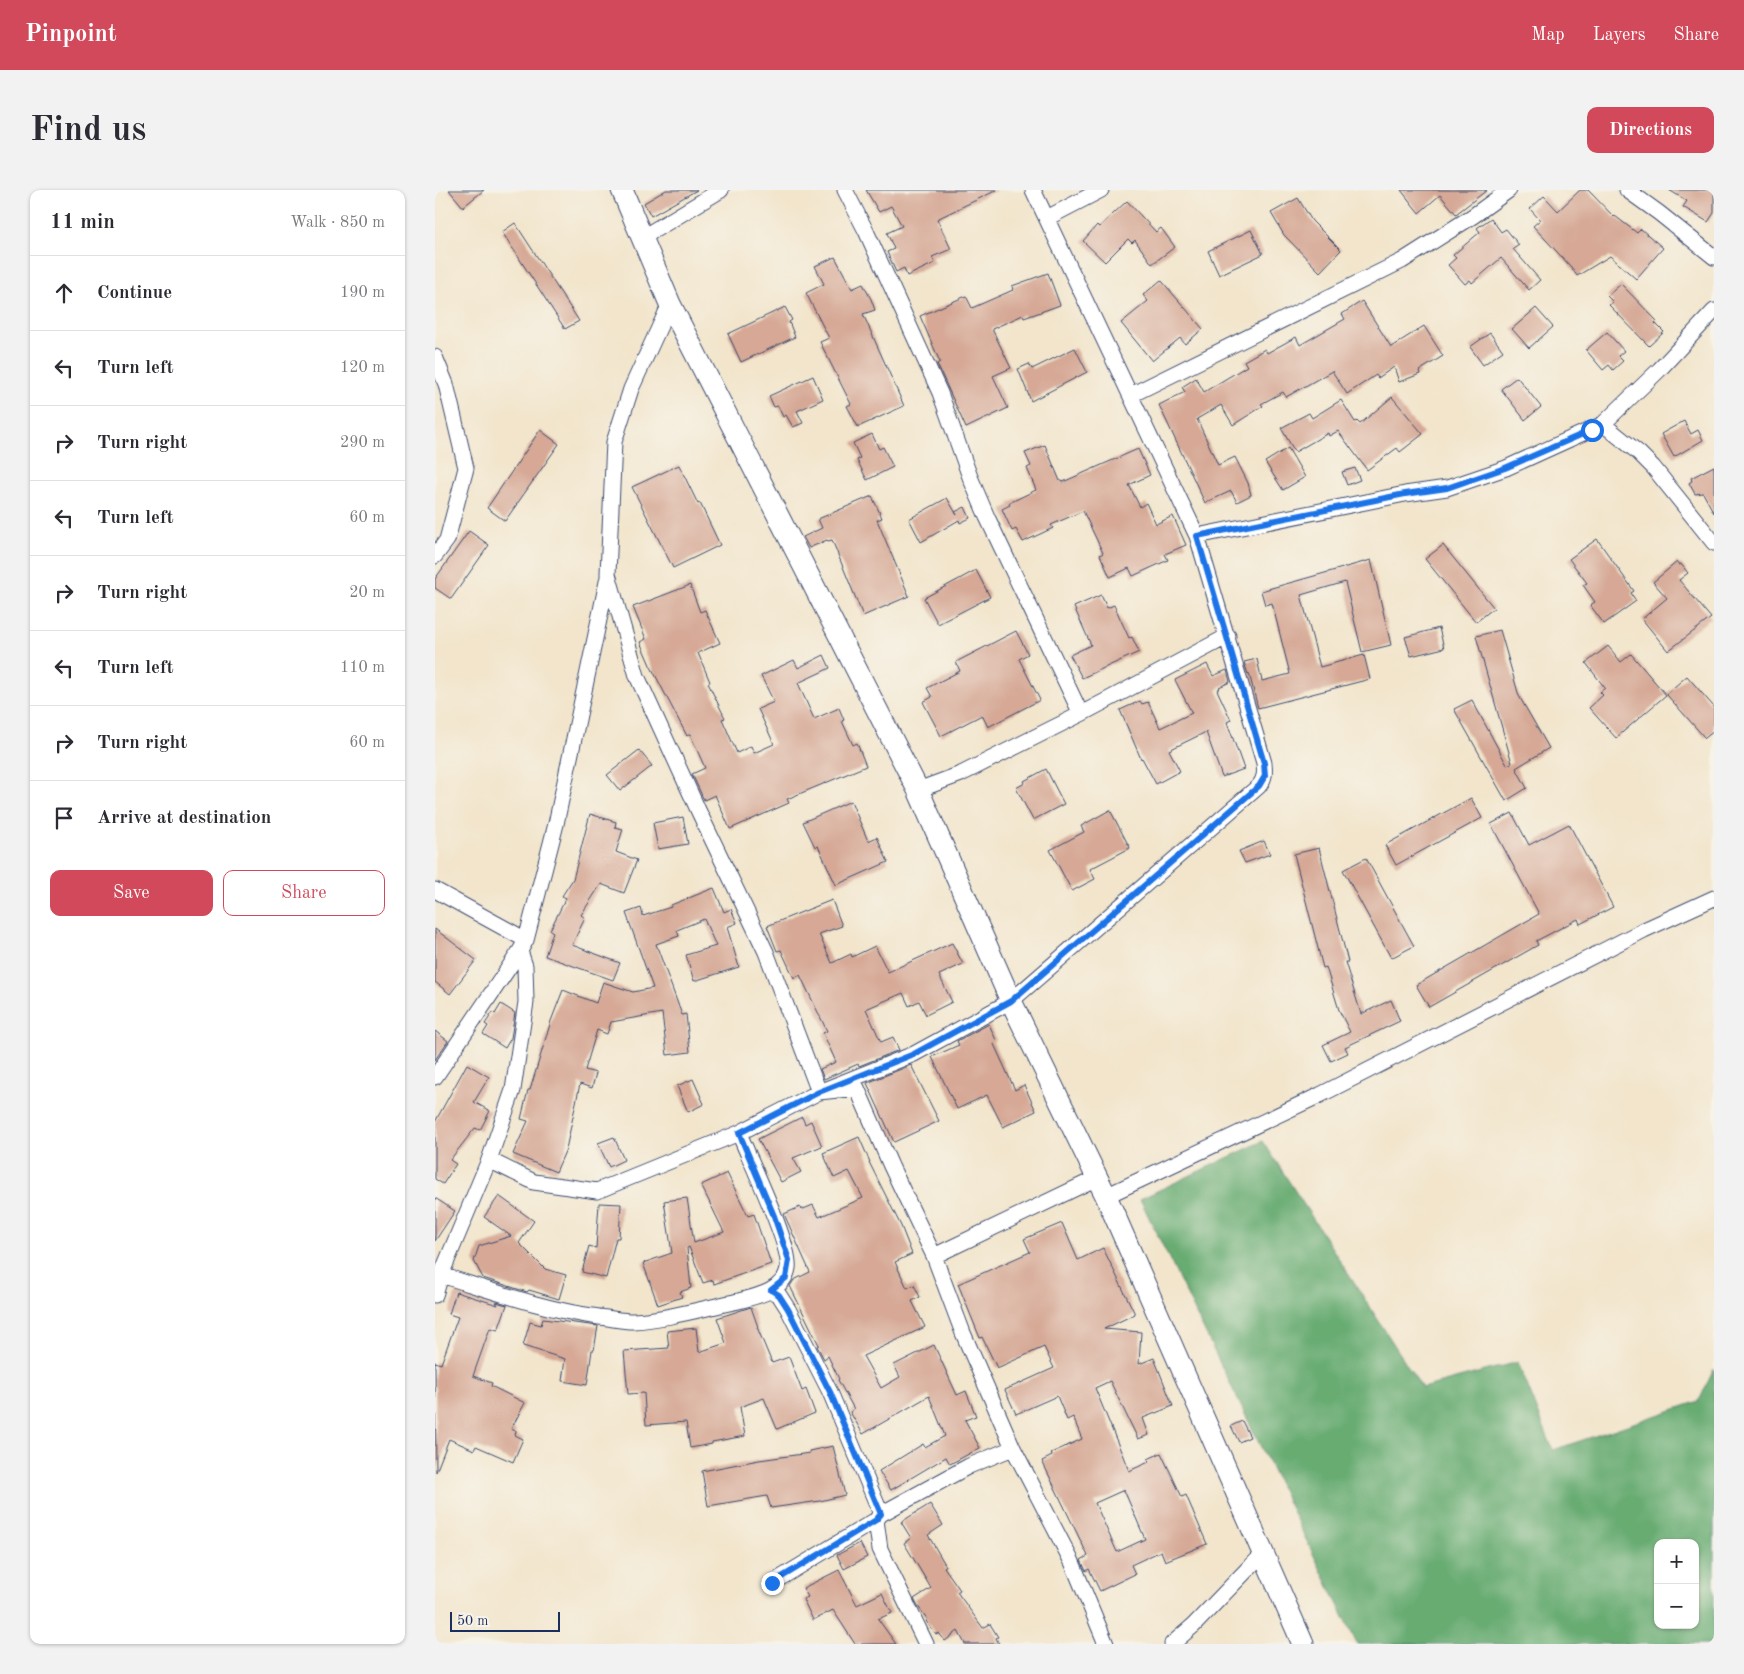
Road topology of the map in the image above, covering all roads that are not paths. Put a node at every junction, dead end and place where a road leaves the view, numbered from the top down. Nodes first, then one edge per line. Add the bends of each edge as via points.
1 (622, 190) edge
2 (721, 190) edge
3 (845, 190) edge
4 (1033, 190) edge
5 (1101, 190) edge
6 (1509, 190) edge
7 (1627, 190) edge
8 (1047, 218) junction
9 (643, 237) junction
10 (1714, 257) edge
11 (670, 304) junction
12 (1714, 311) edge
13 (435, 357) edge
14 (1131, 395) junction
15 (1603, 424) junction
16 (1197, 536) junction
17 (1714, 543) edge
18 (435, 556) edge
19 (609, 574) junction
20 (1227, 636) junction
21 (1081, 714) junction
22 (917, 790) junction
23 (435, 890) edge
24 (1714, 898) edge
25 (523, 946) junction
26 (1011, 1001) junction
27 (435, 1077) edge
28 (819, 1092) junction
29 (739, 1133) junction
30 (489, 1160) junction
31 (1101, 1187) junction
32 (934, 1256) junction
33 (441, 1275) junction
34 (771, 1290) junction
35 (435, 1295) edge
36 (1013, 1448) junction
37 (878, 1517) junction
38 (1264, 1552) junction
39 (772, 1583) dead end
40 (926, 1644) edge
41 (1106, 1644) edge
42 (1172, 1644) edge
43 (1303, 1644) edge

1 - 9 main road
2 - 9 street
3 - 21 street via 940,393 987,517
4 - 8 street
5 - 8 street
6 - 14 street via 1402,261
7 - 10 street
8 - 14 street
9 - 11 main road
11 - 19 street via 631,390 614,442
11 - 22 main road
12 - 15 street
13 - 18 street via 446,384 466,468 447,540
14 - 16 street
15 - 16 street via 1505,468 1447,488
15 - 17 street via 1653,467
16 - 20 street
19 - 25 street via 556,824
19 - 28 street via 637,676 766,952
20 - 21 street
20 - 26 street via 1264,763 1263,780
21 - 22 street via 961,774
22 - 26 main road
23 - 25 street
24 - 31 street via 1644,930 1320,1095
25 - 27 street
25 - 30 street via 526,1002 513,1090
26 - 28 street via 914,1054
26 - 31 main road
28 - 29 street
28 - 32 street via 857,1088
29 - 30 street via 597,1191 534,1182
29 - 34 street via 789,1260 786,1278
30 - 33 street
31 - 32 street
31 - 38 main road
32 - 36 street
33 - 34 street via 542,1306 630,1321 656,1319 747,1299
33 - 35 street
34 - 37 street via 779,1295 788,1309 830,1392
36 - 37 street via 969,1466
36 - 41 street via 1072,1562
37 - 39 street
37 - 40 street via 880,1549
38 - 42 street
38 - 43 main road

